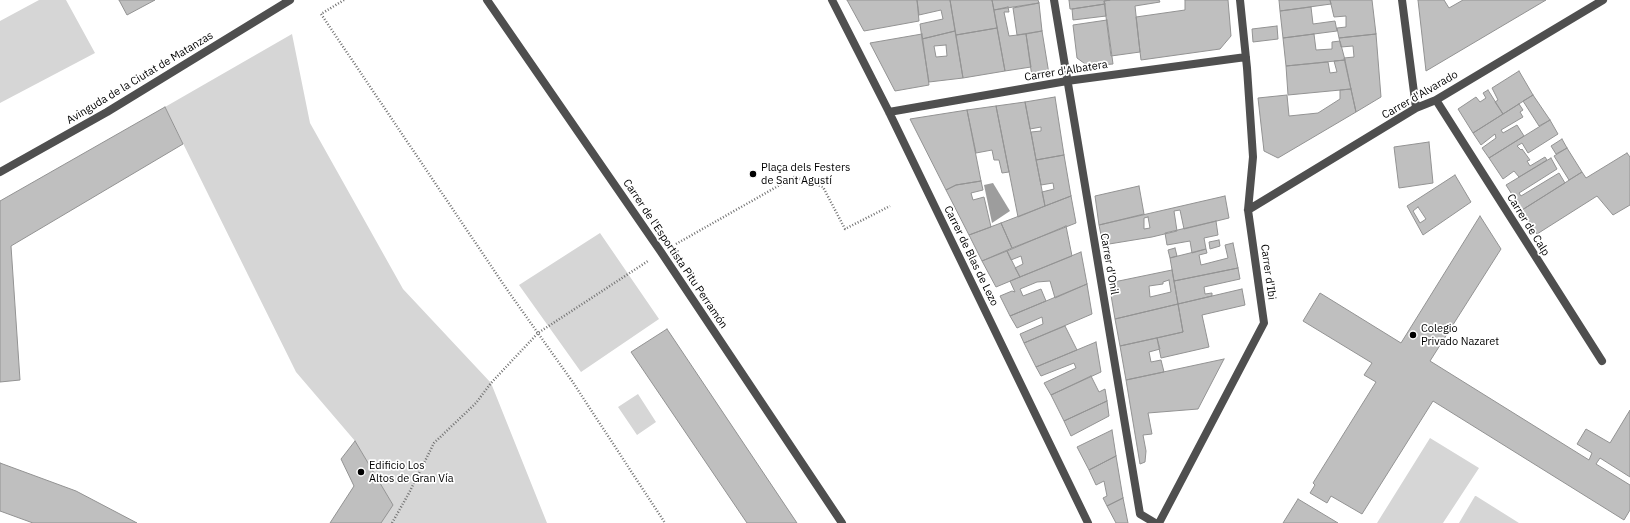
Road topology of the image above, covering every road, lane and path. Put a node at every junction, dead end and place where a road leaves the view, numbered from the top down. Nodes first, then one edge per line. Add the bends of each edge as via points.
1 (290, 0) edge
2 (344, 0) edge
3 (487, 0) edge
4 (832, 0) edge
5 (1054, 0) edge
6 (1240, 0) edge
7 (1402, 0) edge
8 (1603, 0) edge
9 (1246, 57) junction
10 (1067, 81) junction
11 (1436, 100) junction
12 (1416, 108) junction
13 (889, 112) junction
14 (0, 172) edge
15 (890, 206) dead end
16 (1248, 210) junction
17 (661, 252) junction
18 (538, 333) junction
19 (1602, 361) dead end
20 (392, 523) edge
21 (665, 523) edge
22 (842, 523) edge
23 (1088, 523) edge
24 (1155, 523) edge
25 (1159, 523) edge

1 - 14 street, Avinguda de la Ciutat de Matanzas via 107,112
2 - 18 path via 320,14
3 - 17 street, Carrer de l'Esportista Pitu Perramón
4 - 13 street, Carrer de Blas de Lezo
5 - 10 street, Carrer d'Onil
6 - 9 street, Carrer d'Ibi
7 - 12 street
8 - 11 street, Carrer d'Alvarado
9 - 10 street, Carrer d'Albatera
9 - 16 street, Carrer d'Ibi via 1253,157
10 - 13 street, Carrer d'Albatera
10 - 24 street, Carrer d'Onil via 1140,514
11 - 12 street, Carrer d'Alvarado
11 - 19 street, Carrer de Calp
12 - 16 street, Carrer d'Alvarado
13 - 23 street, Carrer de Blas de Lezo
15 - 17 path via 845,229 822,187 794,177
16 - 25 street, Carrer d'Ibi via 1264,324
17 - 18 path
17 - 22 street, Carrer de l'Esportista Pitu Perramón
18 - 20 path via 491,383 476,403 434,442 410,493
18 - 21 path

